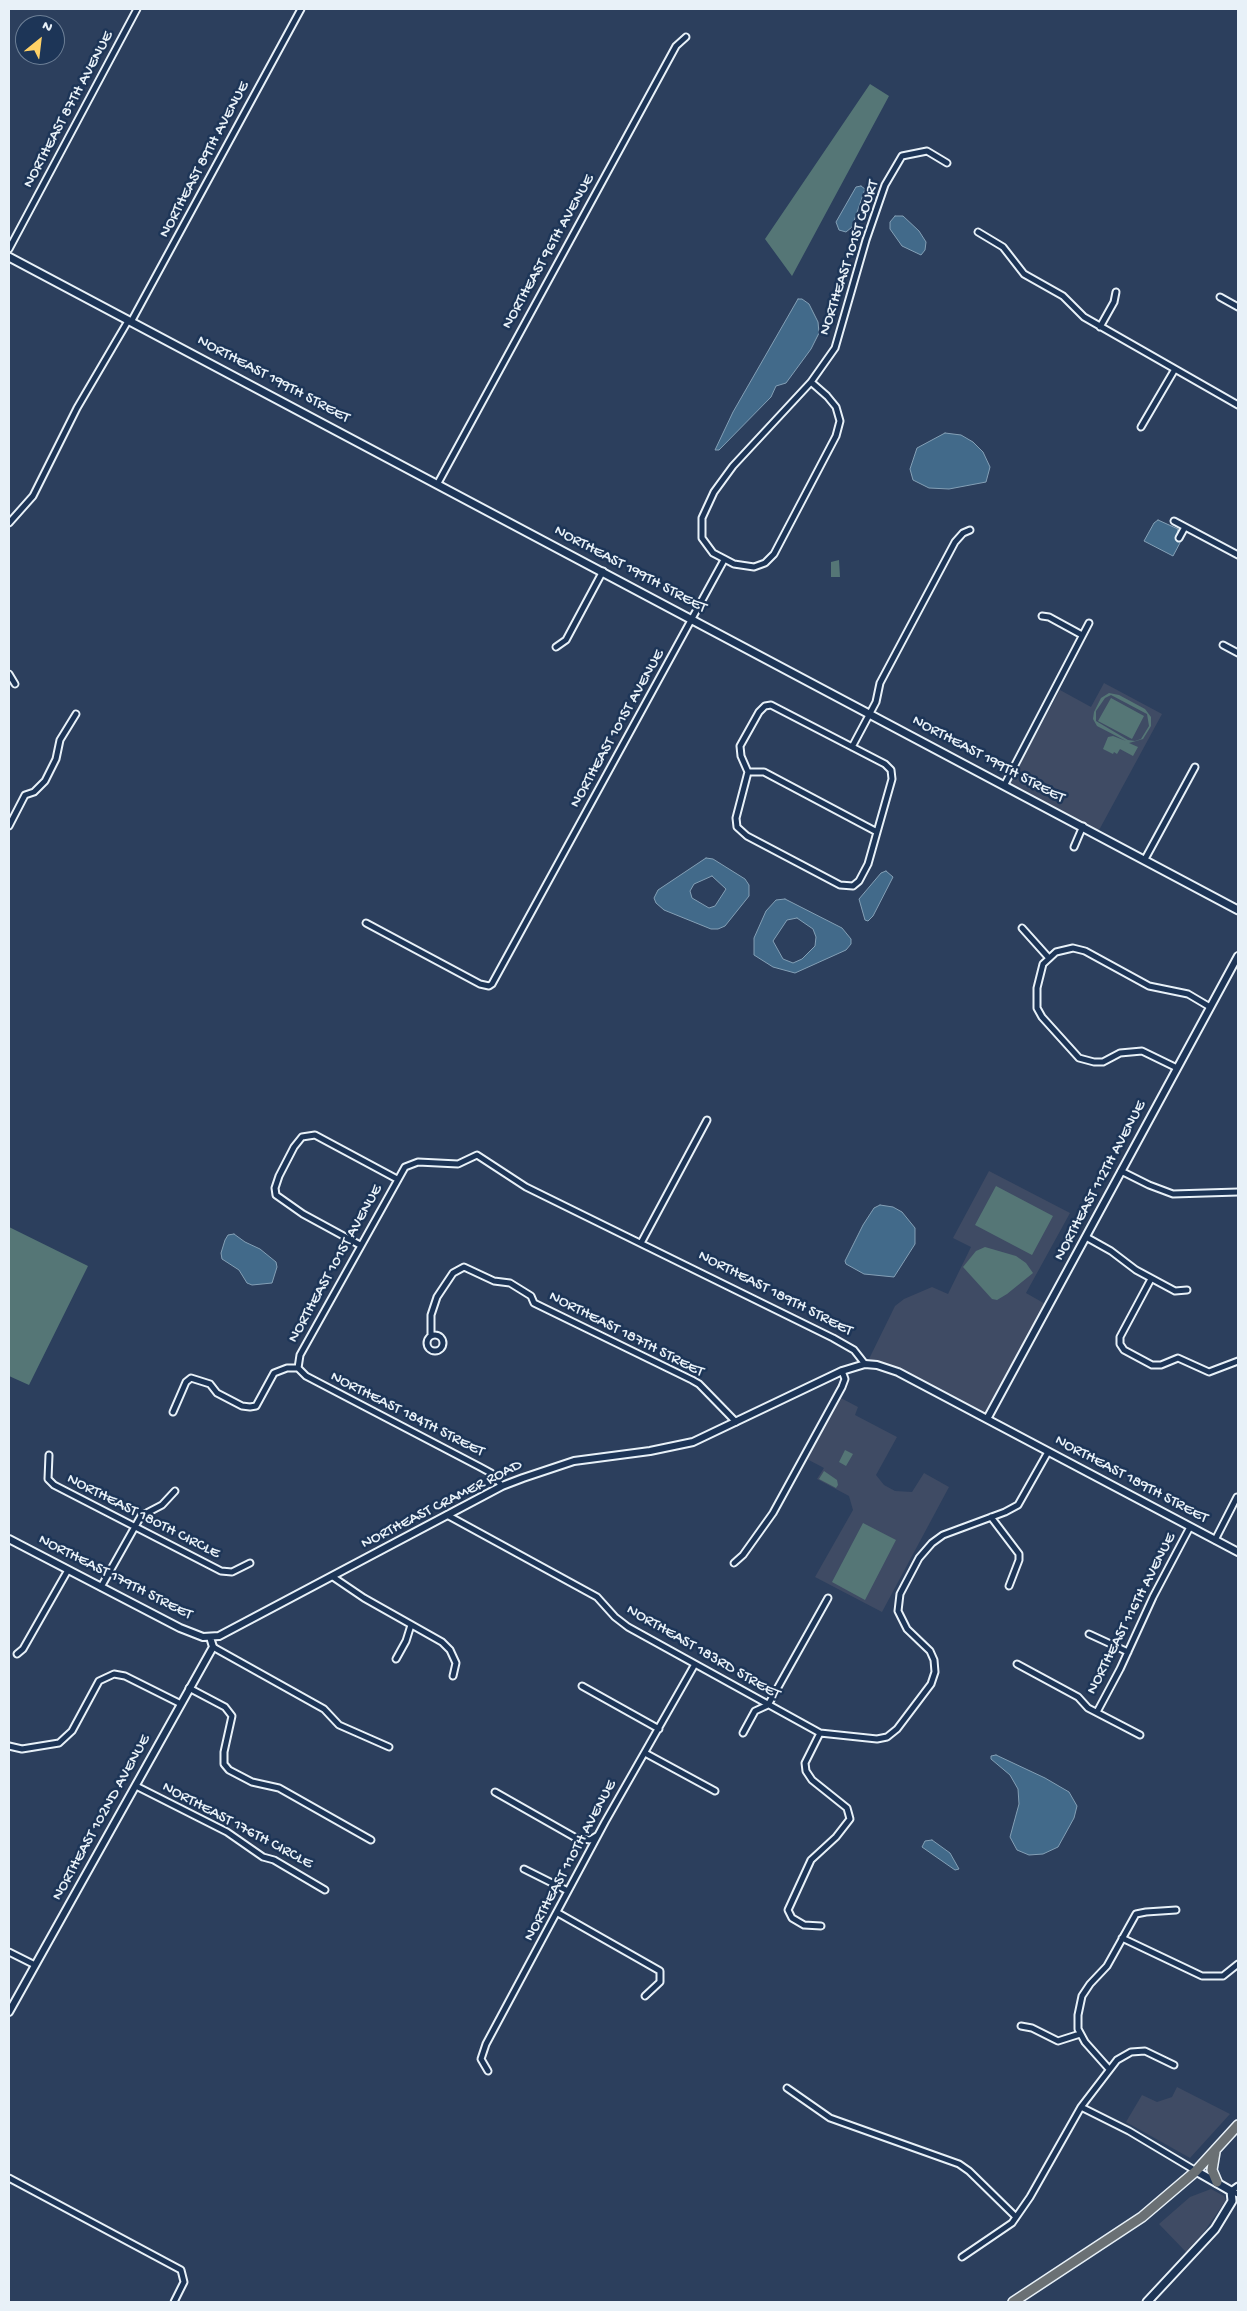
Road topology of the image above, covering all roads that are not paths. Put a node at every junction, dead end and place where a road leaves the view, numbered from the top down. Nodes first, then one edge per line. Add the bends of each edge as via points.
1 (137, 9) edge
2 (300, 9) edge
3 (686, 37) dead end
4 (947, 163) dead end
5 (978, 232) dead end
6 (9, 249) edge
7 (9, 257) edge
8 (1116, 292) dead end
9 (1220, 297) dead end
10 (1238, 307) edge
11 (130, 321) junction
12 (1100, 327) junction
13 (1175, 369) junction
14 (810, 382) junction
15 (1238, 405) edge
16 (1141, 427) dead end
17 (438, 483) junction
18 (1174, 521) dead end
19 (9, 523) edge
20 (1185, 527) junction
21 (970, 530) dead end
22 (1179, 538) dead end
23 (1238, 556) edge
24 (724, 560) junction
25 (603, 571) junction
26 (1042, 616) dead end
27 (693, 619) junction
28 (1089, 623) dead end
29 (1082, 635) junction
30 (1223, 645) dead end
31 (556, 647) dead end
32 (1238, 653) edge
33 (9, 674) edge
34 (15, 684) dead end
35 (870, 713) junction
36 (76, 714) dead end
37 (852, 747) junction
38 (1195, 767) dead end
39 (748, 772) junction
40 (1005, 784) junction
41 (9, 826) edge
42 (1084, 826) junction
43 (877, 832) junction
44 (1074, 847) dead end
45 (1146, 859) junction
46 (1238, 910) edge
47 (366, 923) dead end
48 (1022, 928) dead end
49 (1238, 956) edge
50 (1048, 957) junction
51 (1210, 1007) junction
52 (1177, 1068) junction
53 (707, 1120) dead end
54 (1121, 1171) junction
55 (398, 1177) junction
56 (1238, 1192) edge
57 (1086, 1237) junction
58 (641, 1243) junction
59 (360, 1245) junction
60 (1151, 1278) junction
61 (1187, 1290) dead end
62 (430, 1336) dead end
63 (1238, 1361) edge
64 (865, 1364) junction
65 (298, 1368) junction
66 (842, 1372) junction
67 (173, 1412) dead end
68 (987, 1419) junction
69 (736, 1422) junction
70 (1048, 1452) junction
71 (48, 1455) dead end
72 (502, 1486) junction
73 (175, 1491) dead end
74 (1237, 1497) edge
75 (447, 1516) junction
76 (991, 1517) junction
77 (133, 1526) junction
78 (1190, 1527) junction
79 (9, 1539) edge
80 (1215, 1540) junction
81 (1238, 1552) edge
82 (250, 1563) dead end
83 (734, 1563) dead end
84 (68, 1570) junction
85 (332, 1577) junction
86 (100, 1586) junction
87 (1009, 1586) dead end
88 (828, 1598) dead end
89 (411, 1625) junction
90 (1090, 1634) dead end
91 (210, 1637) junction
92 (213, 1648) junction
93 (1128, 1652) junction
94 (18, 1654) dead end
95 (396, 1659) dead end
96 (694, 1664) junction
97 (1017, 1664) dead end
98 (453, 1676) dead end
99 (582, 1686) dead end
100 (190, 1688) junction
101 (181, 1704) junction
102 (768, 1705) junction
103 (1097, 1712) junction
104 (659, 1729) junction
105 (743, 1733) dead end
106 (820, 1733) junction
107 (1140, 1735) dead end
108 (9, 1746) edge
109 (389, 1747) dead end
110 (644, 1753) junction
111 (136, 1786) junction
112 (716, 1791) dead end
113 (495, 1792) dead end
114 (599, 1835) junction
115 (370, 1840) dead end
116 (524, 1869) dead end
117 (325, 1890) dead end
118 (568, 1891) junction
119 (1176, 1910) dead end
120 (558, 1913) junction
121 (820, 1926) dead end
122 (1122, 1938) junction
123 (9, 1952) edge
124 (1238, 1964) edge
125 (35, 1965) junction
126 (646, 1996) dead end
127 (9, 2012) edge
128 (1021, 2026) dead end
129 (1080, 2034) junction
130 (1174, 2065) dead end
131 (1109, 2069) junction
132 (488, 2071) dead end
133 (787, 2088) dead end
134 (1081, 2107) junction
135 (1238, 2125) edge
136 (1214, 2152) junction
137 (1196, 2171) junction
138 (9, 2178) edge
139 (1217, 2182) junction
140 (1238, 2186) edge
141 (1235, 2193) edge
142 (1016, 2217) junction
143 (962, 2257) dead end
144 (174, 2302) edge
145 (1013, 2302) edge
146 (1147, 2302) edge

1 - 6 street, NORTHEAST 87TH AVENUE
2 - 11 street, NORTHEAST 89TH AVENUE
3 - 17 street, NORTHEAST 96TH AVENUE via 676,46
4 - 14 street, NORTHEAST 101ST COURT via 927,151 902,156 885,185 863,248 835,348
5 - 12 street via 1003,247 1028,277 1063,296 1079,313
7 - 11 main road, NORTHEAST 199TH STREET
8 - 12 street
9 - 10 street
11 - 17 main road, NORTHEAST 199TH STREET
11 - 19 street, NORTHEAST 89TH AVENUE via 77,408 33,496
12 - 13 street
13 - 15 street
13 - 16 street
14 - 24 street via 733,466 709,501 700,525 702,538
14 - 24 street via 836,407 840,421 836,436 770,559 748,567
17 - 25 main road, NORTHEAST 199TH STREET
18 - 20 street
20 - 22 street
20 - 23 street
21 - 35 street via 955,542 880,683
24 - 27 street, NORTHEAST 101ST AVENUE
25 - 27 main road, NORTHEAST 199TH STREET
25 - 31 street via 566,640
26 - 29 street
27 - 35 main road, NORTHEAST 199TH STREET
27 - 47 street, NORTHEAST 101ST AVENUE via 492,984 480,984
28 - 29 street
29 - 40 street
30 - 32 street
33 - 34 street
35 - 37 street
35 - 40 main road, NORTHEAST 199TH STREET
36 - 41 street via 60,740 45,781 34,792 25,795
37 - 39 street via 771,705 765,706 740,746
37 - 43 street via 891,770 892,779
38 - 45 street
39 - 43 street via 764,772
39 - 43 street via 736,818 739,830 840,885 853,886 863,876
40 - 42 main road, NORTHEAST 199TH STREET
42 - 44 street
42 - 45 main road, NORTHEAST 199TH STREET
45 - 46 main road, NORTHEAST 199TH STREET
48 - 50 street
49 - 51 street, NORTHEAST 112TH AVENUE
50 - 51 street via 1073,948 1149,986 1188,994
50 - 52 street via 1036,988 1037,1008 1071,1051 1086,1061 1103,1062 1120,1053 1142,1051
51 - 52 street, NORTHEAST 112TH AVENUE
52 - 54 street, NORTHEAST 112TH AVENUE
53 - 58 street
54 - 56 street via 1173,1194
54 - 57 street, NORTHEAST 112TH AVENUE
55 - 58 street, NORTHEAST 189TH STREET via 405,1167 418,1162 458,1164 473,1155 480,1156 526,1187
55 - 59 street, NORTHEAST 101ST AVENUE
55 - 59 street via 315,1135 302,1137 294,1147 275,1188 276,1195 286,1204
57 - 60 street
57 - 68 street, NORTHEAST 112TH AVENUE
58 - 64 street, NORTHEAST 189TH STREET via 833,1338 854,1350
59 - 65 street, NORTHEAST 101ST AVENUE via 300,1355
60 - 61 street via 1175,1291
60 - 63 street via 1121,1335 1120,1344 1127,1352 1155,1366 1178,1358 1212,1372
62 - 69 street, NORTHEAST 187TH STREET via 431,1315 437,1297 453,1273 464,1267 494,1281 510,1283 531,1296 534,1303 692,1380
64 - 66 street, NORTHEAST CRAMER ROAD
64 - 68 street, NORTHEAST 189TH STREET via 892,1369
65 - 67 street via 274,1373 256,1406 250,1407 217,1393 210,1384 191,1378 186,1382
65 - 72 street, NORTHEAST 184TH STREET via 306,1376 491,1473
66 - 69 street, NORTHEAST CRAMER ROAD
66 - 83 street via 845,1379 842,1388 773,1513
68 - 70 street, NORTHEAST 189TH STREET
69 - 72 street, NORTHEAST CRAMER ROAD via 693,1442 574,1461
70 - 76 street via 1018,1505
70 - 78 street, NORTHEAST 189TH STREET
71 - 77 street, NORTHEAST 180TH CIRCLE via 48,1477 52,1483
72 - 75 street, NORTHEAST CRAMER ROAD
73 - 77 street via 162,1505 141,1516
74 - 80 street
75 - 85 street, NORTHEAST CRAMER ROAD
75 - 96 street, NORTHEAST 183RD STREET via 597,1598 628,1626
76 - 87 street via 1019,1554
76 - 106 street via 951,1531 932,1543 919,1558 900,1594 901,1619 928,1648 936,1668 931,1684 901,1724 892,1733 877,1739
77 - 82 street, NORTHEAST 180TH CIRCLE via 225,1573
77 - 86 street
78 - 80 street, NORTHEAST 189TH STREET
78 - 93 street, NORTHEAST 116TH AVENUE
79 - 84 street, NORTHEAST 179TH STREET
80 - 81 street, NORTHEAST 189TH STREET
84 - 86 street, NORTHEAST 179TH STREET
84 - 94 street
85 - 89 street
85 - 91 street, NORTHEAST CRAMER ROAD via 235,1629
86 - 91 street, NORTHEAST 179TH STREET via 180,1628
88 - 102 street
89 - 95 street
89 - 98 street via 435,1636 450,1650 456,1663
90 - 93 street
91 - 92 street
92 - 100 street, NORTHEAST 102ND AVENUE
92 - 109 street via 324,1710 339,1725
93 - 103 street, NORTHEAST 116TH AVENUE
96 - 102 street, NORTHEAST 183RD STREET
96 - 104 street, NORTHEAST 110TH AVENUE
97 - 103 street via 1078,1697
99 - 104 street
100 - 101 street, NORTHEAST 102ND AVENUE
100 - 115 street via 224,1707 232,1716 224,1752 224,1764 229,1770 252,1782 279,1788
101 - 108 street via 125,1676 114,1674 99,1681 66,1738 51,1746 22,1749
101 - 111 street, NORTHEAST 102ND AVENUE
102 - 105 street via 755,1711
102 - 106 street, NORTHEAST 183RD STREET
103 - 107 street
104 - 110 street, NORTHEAST 110TH AVENUE
106 - 121 street via 806,1763 806,1771 812,1780 847,1808 850,1819 811,1860 788,1912 804,1925
110 - 112 street
110 - 114 street, NORTHEAST 110TH AVENUE
111 - 117 street, NORTHEAST 176TH CIRCLE via 227,1832 263,1857 274,1860
111 - 125 street, NORTHEAST 102ND AVENUE
113 - 114 street via 576,1838 590,1840
114 - 118 street, NORTHEAST 110TH AVENUE
116 - 118 street
118 - 120 street, NORTHEAST 110TH AVENUE
119 - 122 street via 1136,1914
120 - 126 street via 660,1971 660,1982
120 - 132 street, NORTHEAST 110TH AVENUE via 481,2055
122 - 124 street via 1192,1972 1217,1977
122 - 129 street via 1107,1966 1082,1996 1077,2022
123 - 125 street
125 - 127 street, NORTHEAST 102ND AVENUE
128 - 129 street via 1058,2041
129 - 131 street
130 - 131 street via 1152,2053 1137,2050 1122,2056
131 - 134 street
133 - 142 street via 830,2118 959,2164
134 - 137 street
134 - 142 street
135 - 136 highway
136 - 137 highway
136 - 139 highway via 1212,2170
137 - 139 main road
137 - 145 highway via 1122,2232
138 - 144 street via 178,2268 184,2282
139 - 141 main road
140 - 141 street
141 - 146 main road via 1215,2229
142 - 143 street

